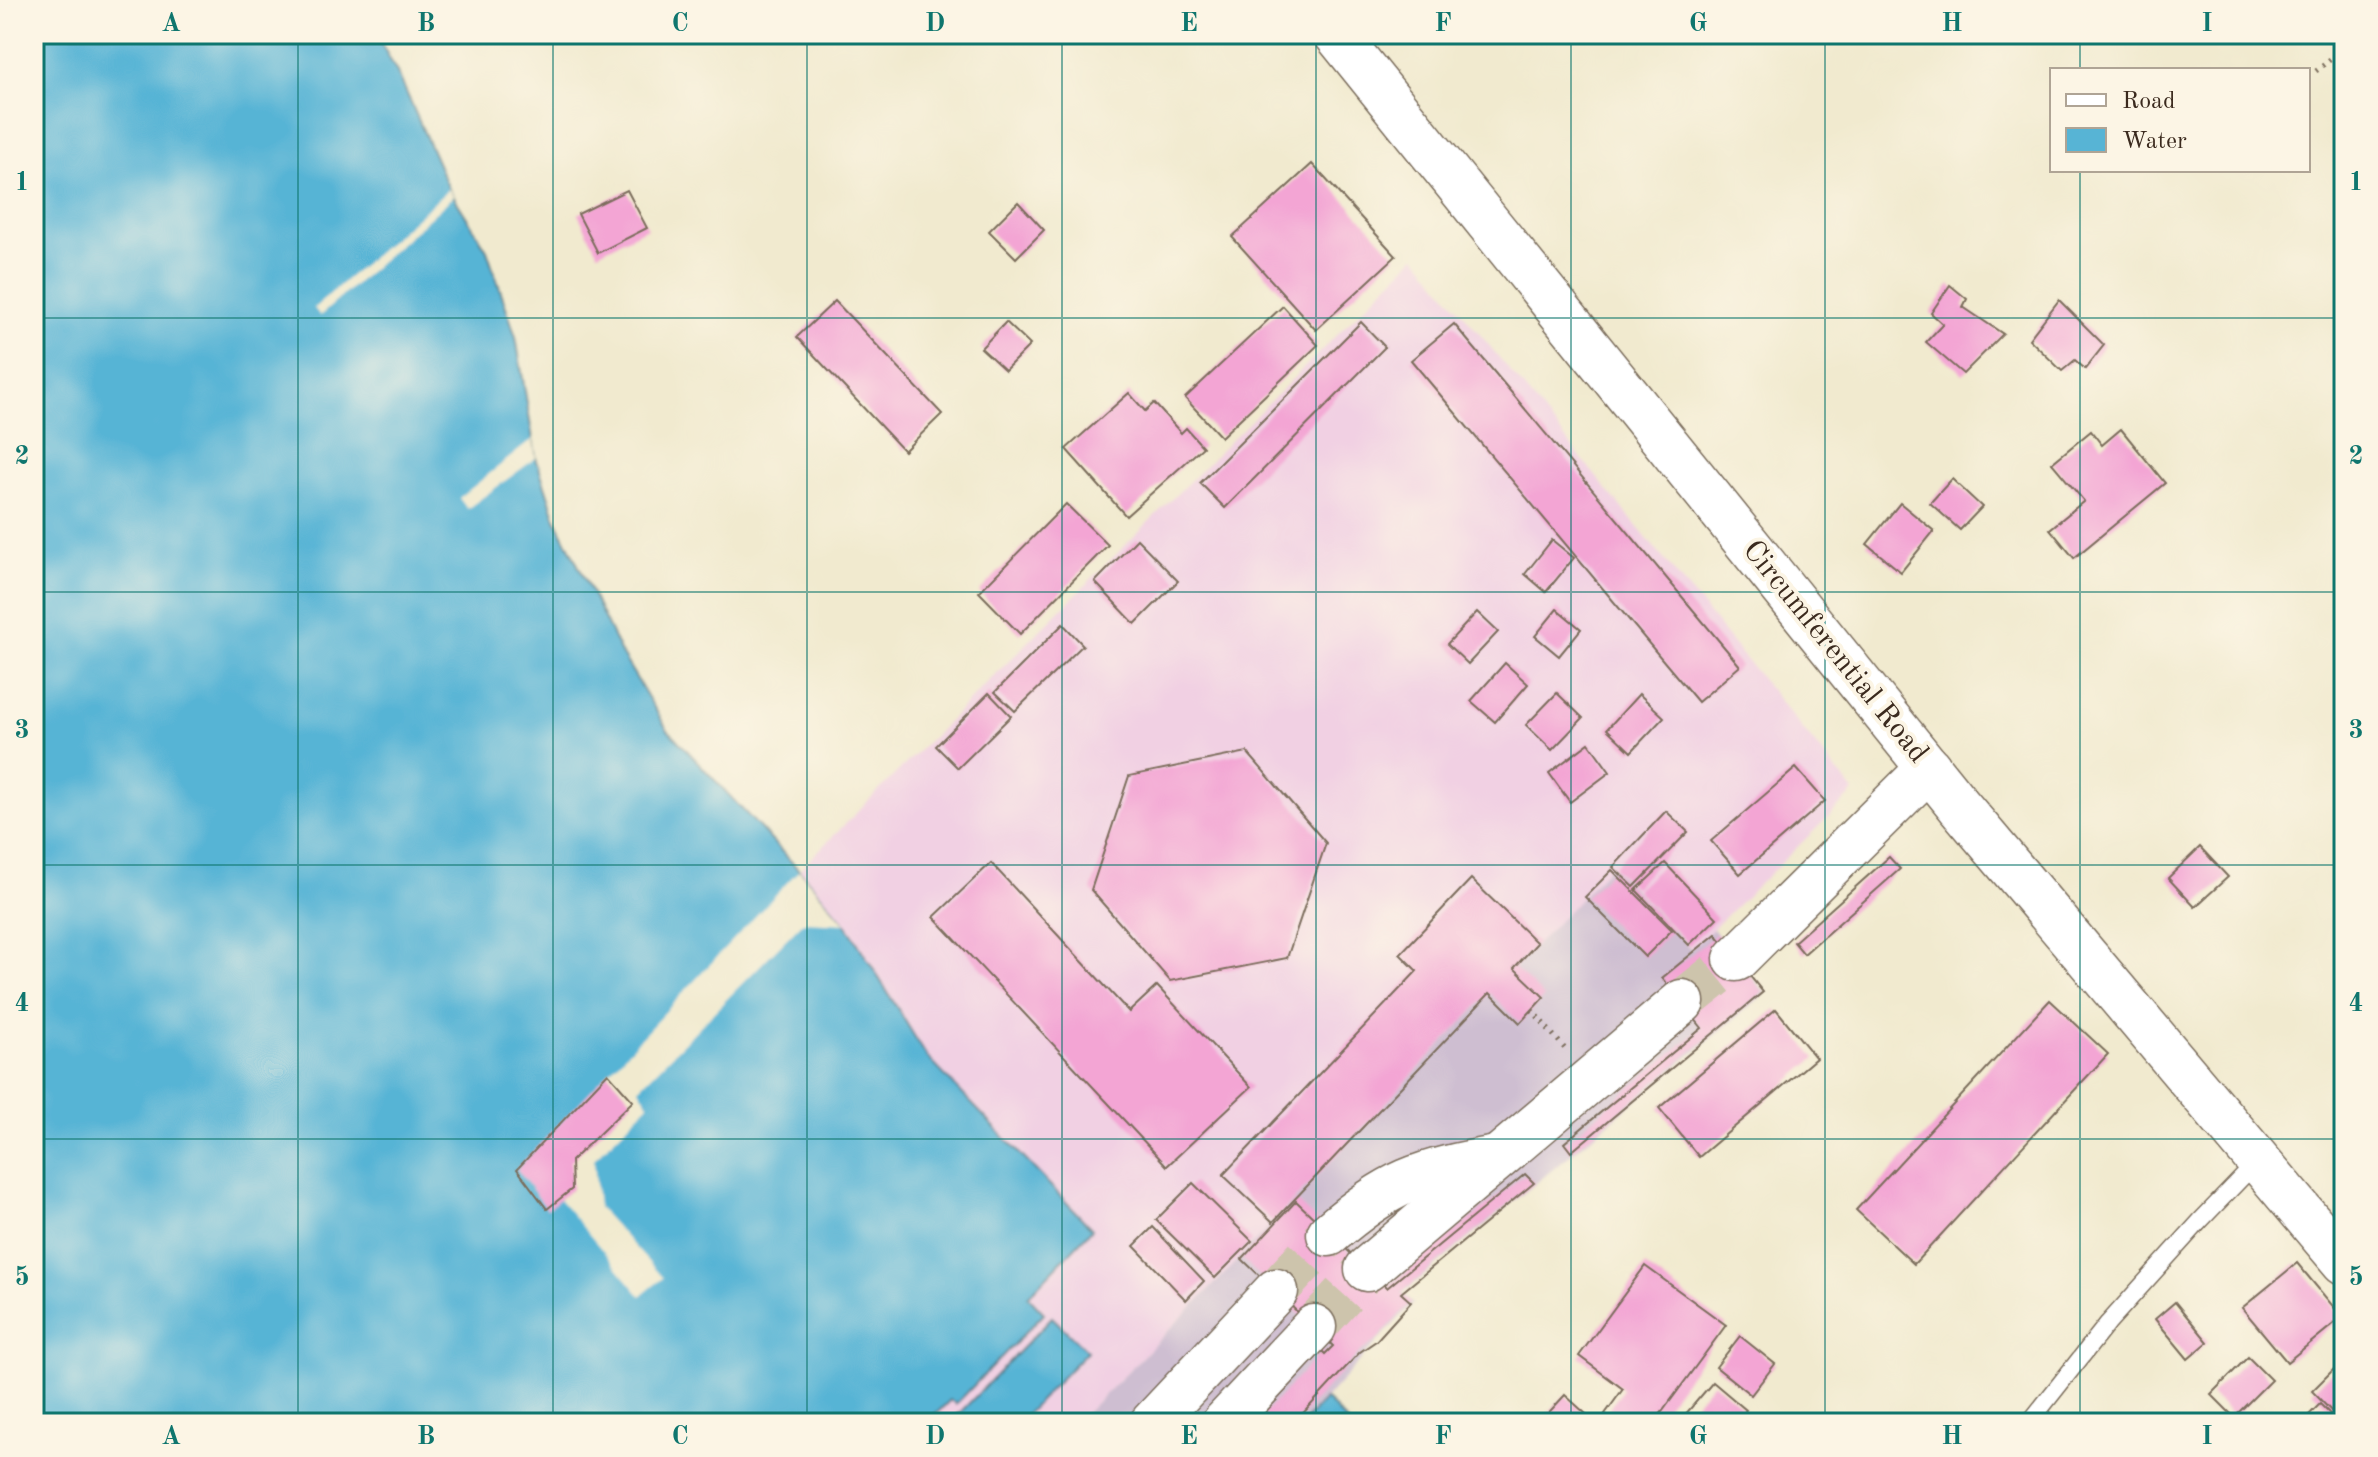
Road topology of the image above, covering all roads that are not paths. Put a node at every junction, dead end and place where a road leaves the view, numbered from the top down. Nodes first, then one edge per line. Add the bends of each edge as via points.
1 (1336, 34) edge
2 (1929, 768) junction
3 (1736, 959) tunnel mouth
4 (1682, 1002) tunnel mouth
5 (1499, 1158) junction
6 (2257, 1162) junction
7 (1329, 1234) tunnel mouth
8 (2344, 1262) edge
9 (1367, 1269) tunnel mouth
10 (1276, 1291) tunnel mouth
11 (1314, 1327) tunnel mouth
12 (1152, 1423) edge
13 (1224, 1423) edge
14 (2029, 1423) edge

1 - 2 main road, Circumferential Road
2 - 3 main road
2 - 6 main road, Circumferential Road
4 - 5 main road
5 - 7 main road via 1443,1168 1393,1186
5 - 9 main road
6 - 8 main road, Circumferential Road
6 - 14 lane via 2108,1323
10 - 12 main road
11 - 13 main road

